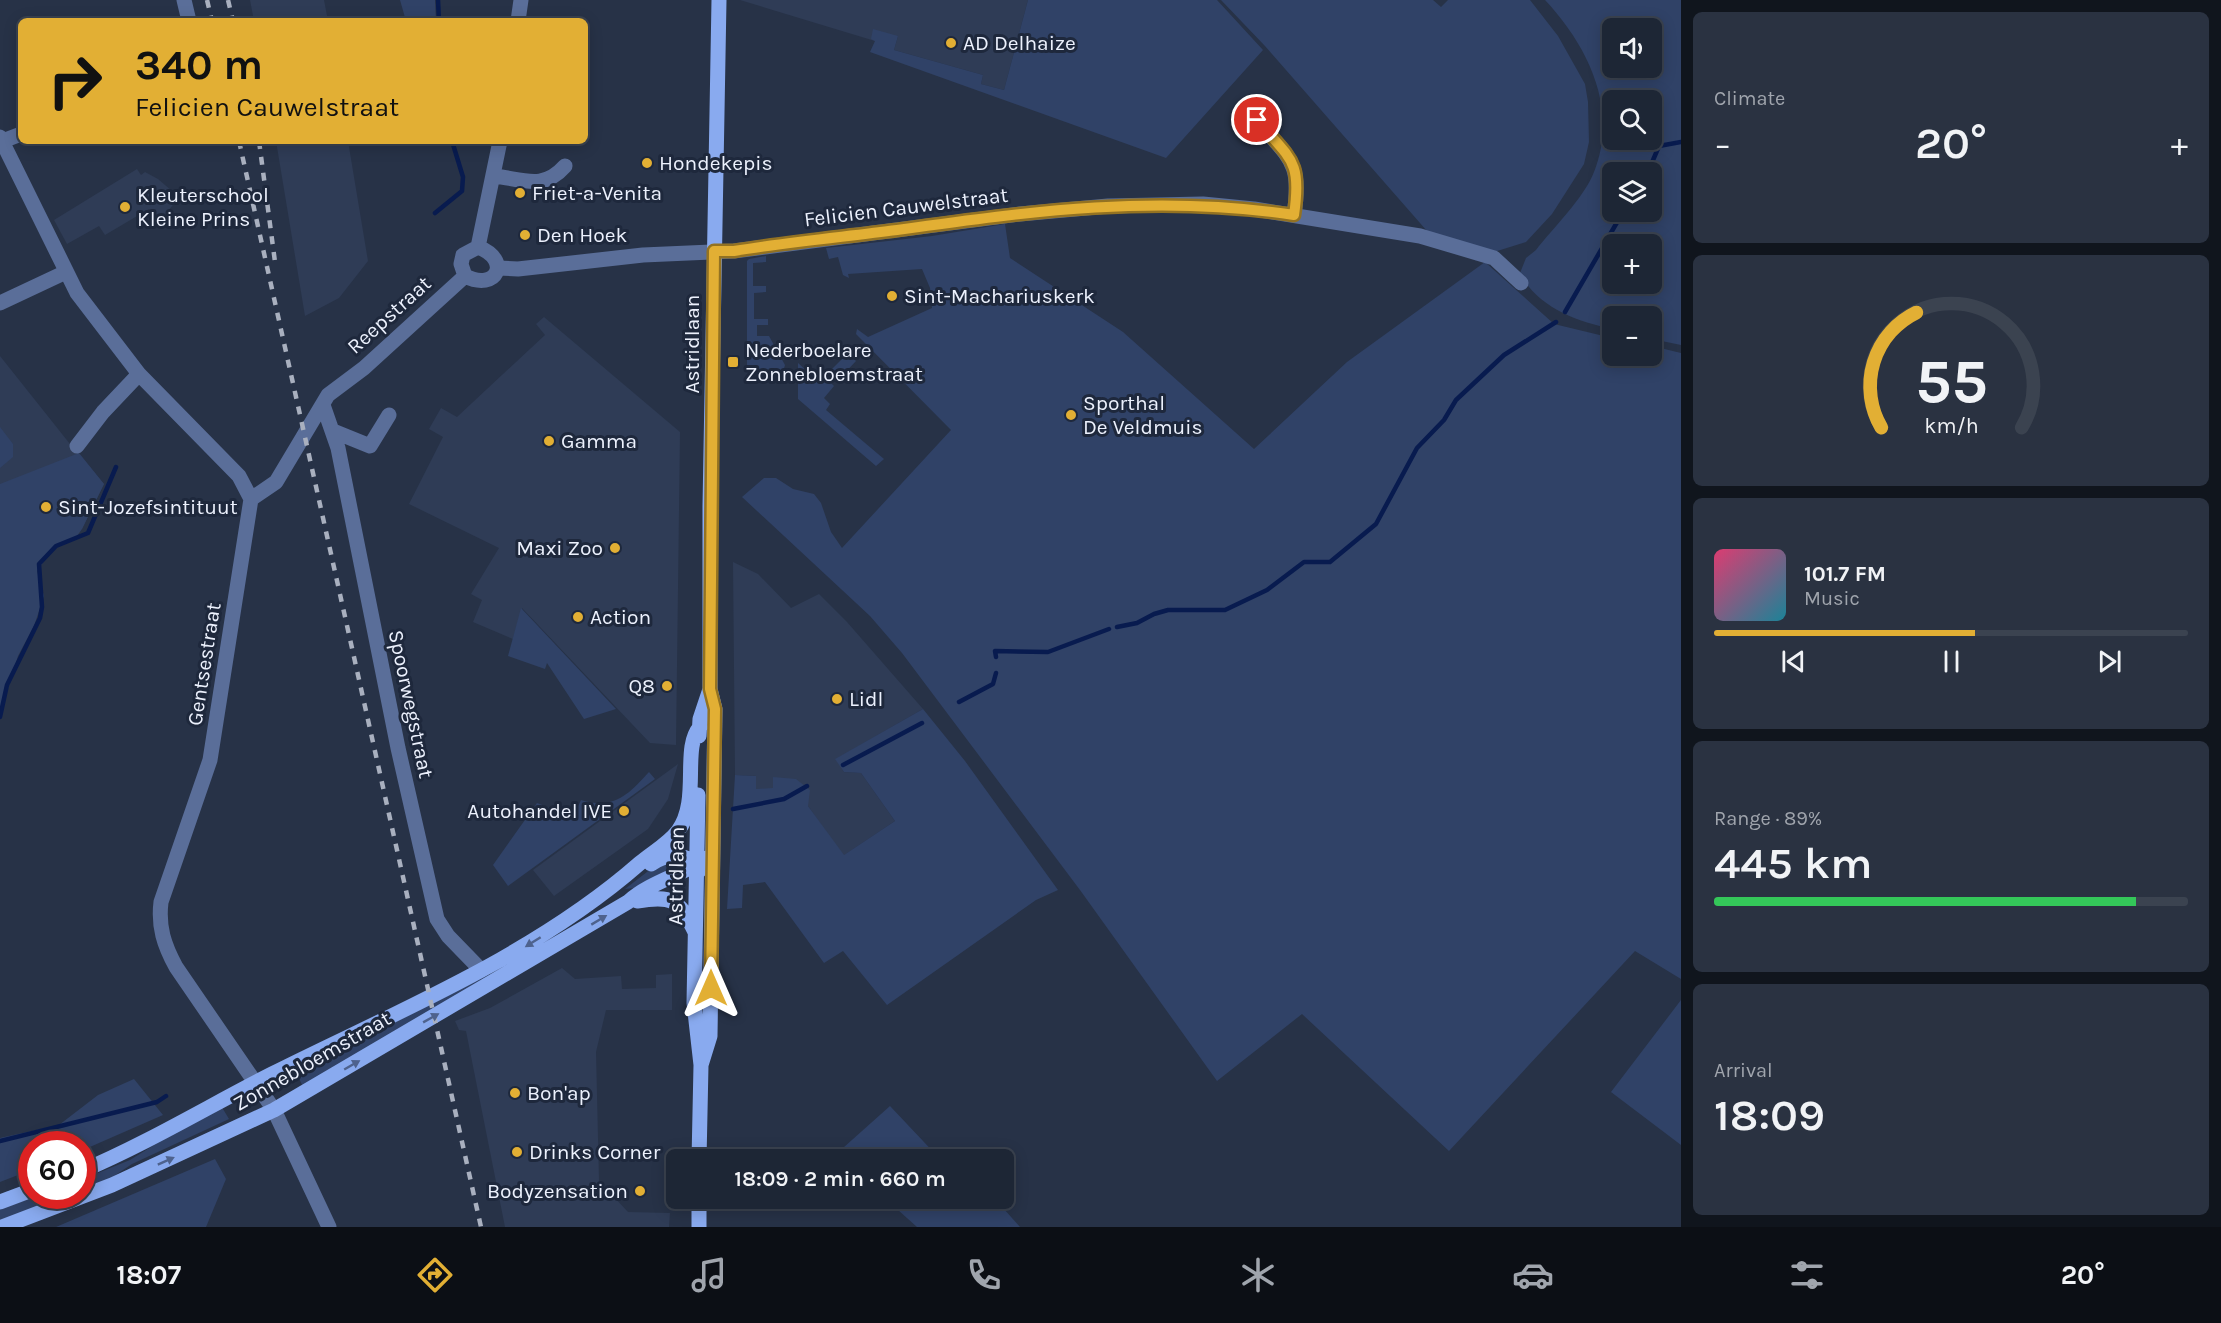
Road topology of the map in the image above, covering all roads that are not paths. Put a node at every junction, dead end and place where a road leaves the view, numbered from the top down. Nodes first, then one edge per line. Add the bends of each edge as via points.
1 (184, 0) edge
2 (521, 0) edge
3 (719, 0) edge
4 (188, 18) edge
5 (518, 18) edge
6 (1257, 120) dead end
7 (18, 135) edge
8 (1, 140) edge
9 (499, 144) edge
10 (565, 166) dead end
11 (494, 176) junction
12 (1294, 215) junction
13 (478, 247) junction
14 (714, 251) junction
15 (498, 268) junction
16 (66, 272) junction
17 (465, 276) junction
18 (1521, 283) dead end
19 (0, 303) edge
20 (139, 374) junction
21 (323, 405) junction
22 (389, 415) dead end
23 (333, 431) junction
24 (77, 446) dead end
25 (251, 500) junction
26 (710, 689) junction
27 (700, 727) junction
28 (712, 855) junction
29 (691, 869) junction
30 (632, 872) junction
31 (712, 894) junction
32 (628, 902) junction
33 (696, 934) junction
34 (481, 970) junction
35 (701, 1065) junction
36 (257, 1082) junction
37 (274, 1110) junction
38 (699, 1149) edge
39 (96, 1164) edge
40 (18, 1195) edge
41 (0, 1202) edge
42 (699, 1209) edge
43 (2, 1227) edge
44 (329, 1227) edge
45 (699, 1227) edge

1 - 4 street
2 - 5 street
3 - 14 main road, Astridlaan
6 - 12 street via 1292,161 1298,178
7 - 8 street
8 - 16 street
9 - 11 street
10 - 11 street via 548,182
11 - 13 street
12 - 14 street, Felicien Cauwelstraat via 1203,204 1108,206
12 - 18 street, Felicien Cauwelstraat via 1449,244 1494,258
13 - 15 street via 496,258
13 - 17 street via 463,255
14 - 15 street, Felicien Cauwelstraat
14 - 26 main road, Astridlaan
15 - 17 street, Felicien Cauwelstraat via 490,280 476,281
16 - 19 street
16 - 20 street via 104,331
17 - 21 street, Reepstraat via 364,368 328,395
20 - 24 street
20 - 25 street via 238,476
21 - 23 street, Spoorwegstraat
21 - 25 street, Reepstraat via 276,482
22 - 23 street via 370,446
23 - 34 street, Spoorwegstraat via 437,919
25 - 36 street, Gentsestraat via 210,760 161,902 159,918 176,967
26 - 27 main road, Astridlaan
26 - 28 main road, Astridlaan via 715,709
27 - 29 main road, Astridlaan
27 - 30 main road via 693,740 690,806 679,830
28 - 29 main road, Zonnebloemstraat
28 - 31 main road, Astridlaan
29 - 30 main road via 685,857 670,855
29 - 31 main road
29 - 32 main road, Zonnebloemstraat via 638,893
29 - 33 main road, Astridlaan
30 -> 34 main road, Zonnebloemstraat via 527,945
31 - 35 main road, Astridlaan via 710,1036
32 - 33 main road via 657,896 669,900 685,914
37 -> 32 main road, Zonnebloemstraat
33 - 35 main road, Astridlaan via 695,1032
34 - 36 main road, Zonnebloemstraat
35 - 38 main road, Astridlaan
36 - 37 street, Gentsestraat
36 - 39 main road, Zonnebloemstraat via 154,1138
43 -> 37 main road, Zonnebloemstraat via 112,1185
37 - 44 street, Gentsestraat
40 - 41 main road
42 - 45 main road

